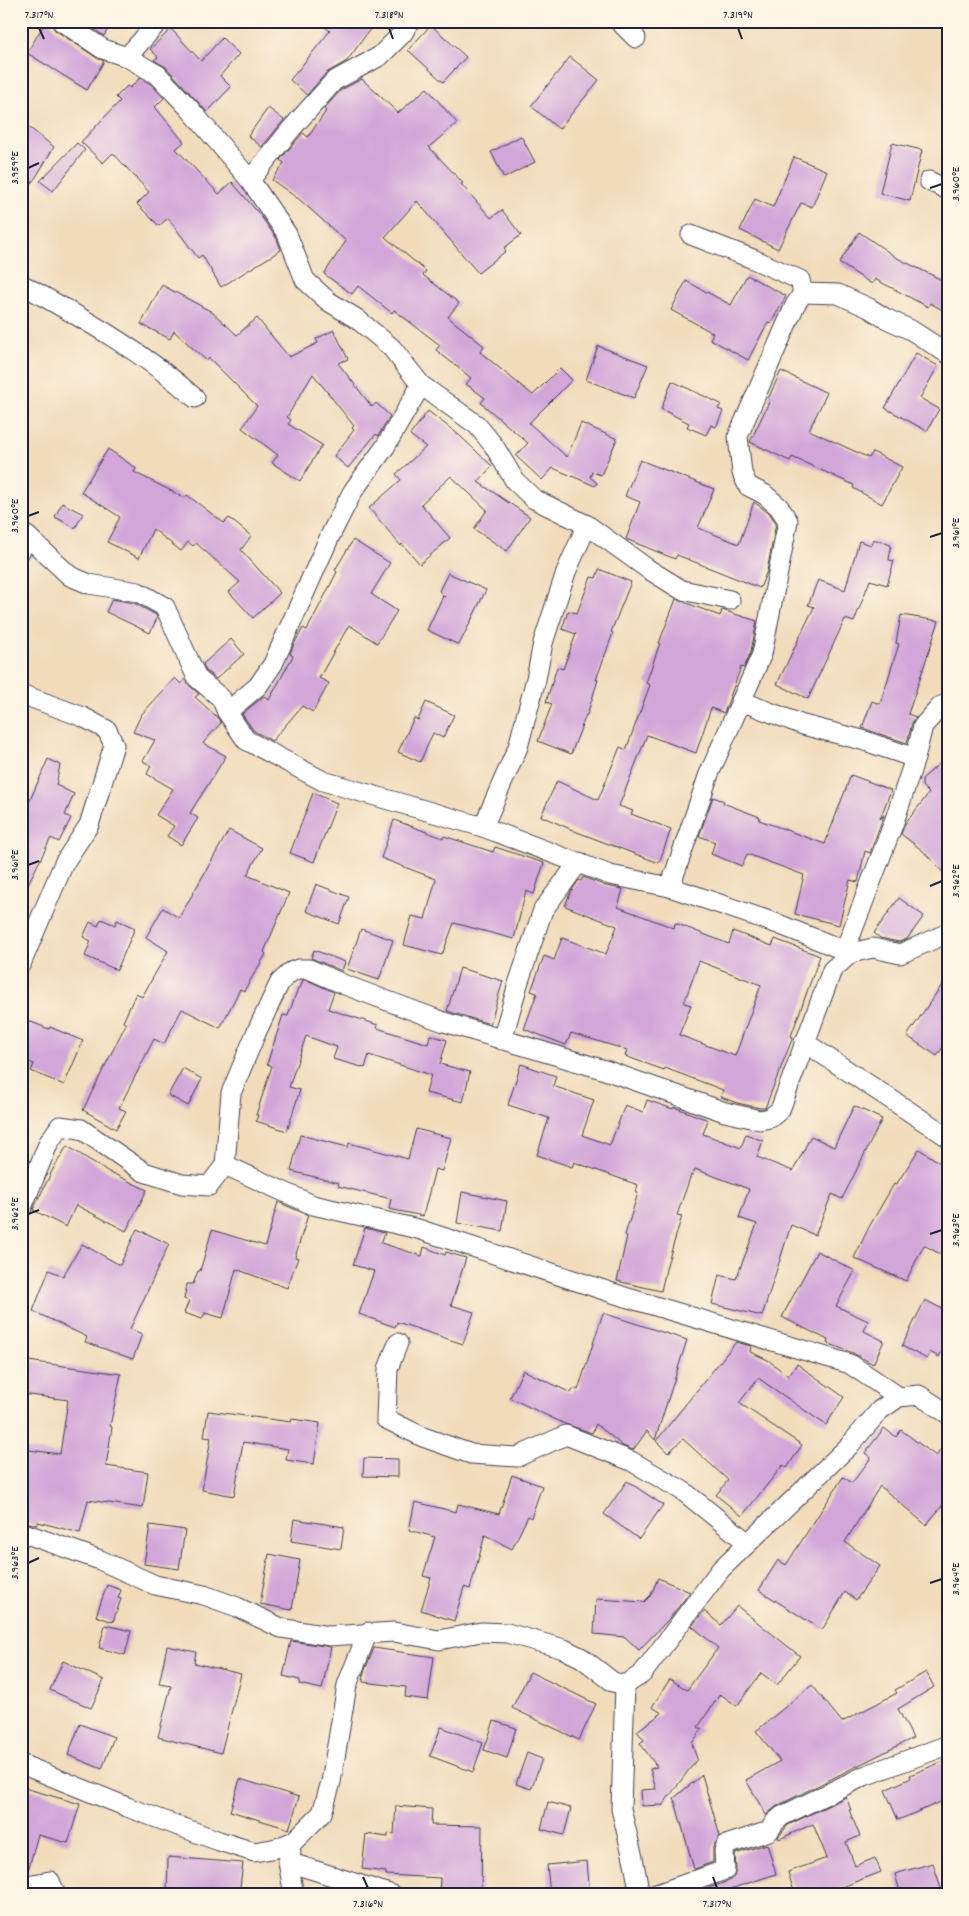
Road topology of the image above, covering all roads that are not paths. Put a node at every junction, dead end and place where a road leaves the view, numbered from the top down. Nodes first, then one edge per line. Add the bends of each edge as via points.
1 (61, 21) edge
2 (159, 21) edge
3 (410, 21) edge
4 (619, 21) edge
5 (636, 38) dead end
6 (127, 57) junction
7 (250, 180) junction
8 (929, 181) dead end
9 (948, 190) edge
10 (691, 235) dead end
11 (21, 284) edge
12 (803, 293) junction
13 (948, 354) edge
14 (421, 385) junction
15 (196, 398) dead end
16 (587, 525) junction
17 (23, 535) edge
18 (730, 600) dead end
19 (21, 694) edge
20 (742, 701) junction
21 (948, 704) edge
22 (227, 712) junction
23 (915, 758) junction
24 (483, 827) junction
25 (579, 862) junction
26 (670, 887) junction
27 (948, 933) edge
28 (848, 951) junction
29 (21, 964) edge
30 (502, 1040) junction
31 (804, 1042) junction
32 (948, 1137) edge
33 (225, 1165) junction
34 (23, 1201) edge
35 (398, 1343) dead end
36 (899, 1398) junction
37 (948, 1414) edge
38 (21, 1532) edge
39 (748, 1543) junction
40 (368, 1632) junction
41 (625, 1685) junction
42 (948, 1744) edge
43 (21, 1764) edge
44 (294, 1841) junction
45 (633, 1858) junction
46 (288, 1862) junction
47 (21, 1886) edge
48 (56, 1895) edge
49 (294, 1895) edge
50 (393, 1895) edge
51 (640, 1895) edge
52 (654, 1895) edge

1 - 6 street via 102,49
2 - 6 street
3 - 7 street via 380,56 334,82
4 - 5 street
6 - 7 street via 158,75
7 - 14 street via 287,234 305,280 328,302 357,319 391,347
8 - 9 street
10 - 12 street via 800,280
11 - 15 street via 98,327 169,374
12 - 13 street via 838,294 911,330
12 - 20 street via 738,436 742,473 748,486 779,507 788,521 762,654
14 - 16 street via 477,425 515,481 534,499
14 - 22 street via 342,512 273,664 258,686
16 - 18 street via 682,590
16 - 24 street via 566,572 543,643 518,747
17 - 22 street via 70,576 88,584 138,592 165,607 197,678 221,698
19 - 29 street via 83,717 107,730 114,745 88,824 64,863
20 - 23 street via 803,725
20 - 26 street via 710,774
21 - 23 street via 941,706 923,726
22 - 24 street via 246,740 323,781
23 - 28 street
24 - 25 street
25 - 26 street via 610,874
25 - 30 street via 543,910
26 - 28 street
27 - 28 street via 900,954 873,948
28 - 31 street via 832,970
30 - 31 street via 605,1070 725,1112 760,1120 770,1118 780,1110
30 - 33 street via 345,986 309,968 290,972 280,982 231,1093
31 - 32 street
33 - 34 street via 208,1186 182,1184 144,1172 81,1129 60,1126 49,1142
33 - 36 street via 314,1205 418,1229 625,1297 850,1364
35 - 39 street via 388,1370 386,1420 471,1454 517,1457 566,1435 630,1462 683,1491
36 - 37 street via 919,1395
36 - 39 street via 880,1410 849,1446
38 - 40 street via 100,1560 155,1585 204,1595 237,1607 281,1628 329,1636
39 - 41 street via 721,1570 642,1674
40 - 41 street via 394,1632 439,1640 480,1632 507,1634 564,1649 582,1658 613,1682
40 - 44 street via 347,1685 331,1782 322,1813
41 - 45 street via 621,1809
42 - 52 street via 864,1776 782,1816 769,1831 726,1845 725,1870
43 - 44 street via 254,1852
44 - 46 street
45 - 51 street
45 - 52 street via 646,1863
46 - 49 street
46 - 50 street
47 - 48 street via 50,1881

